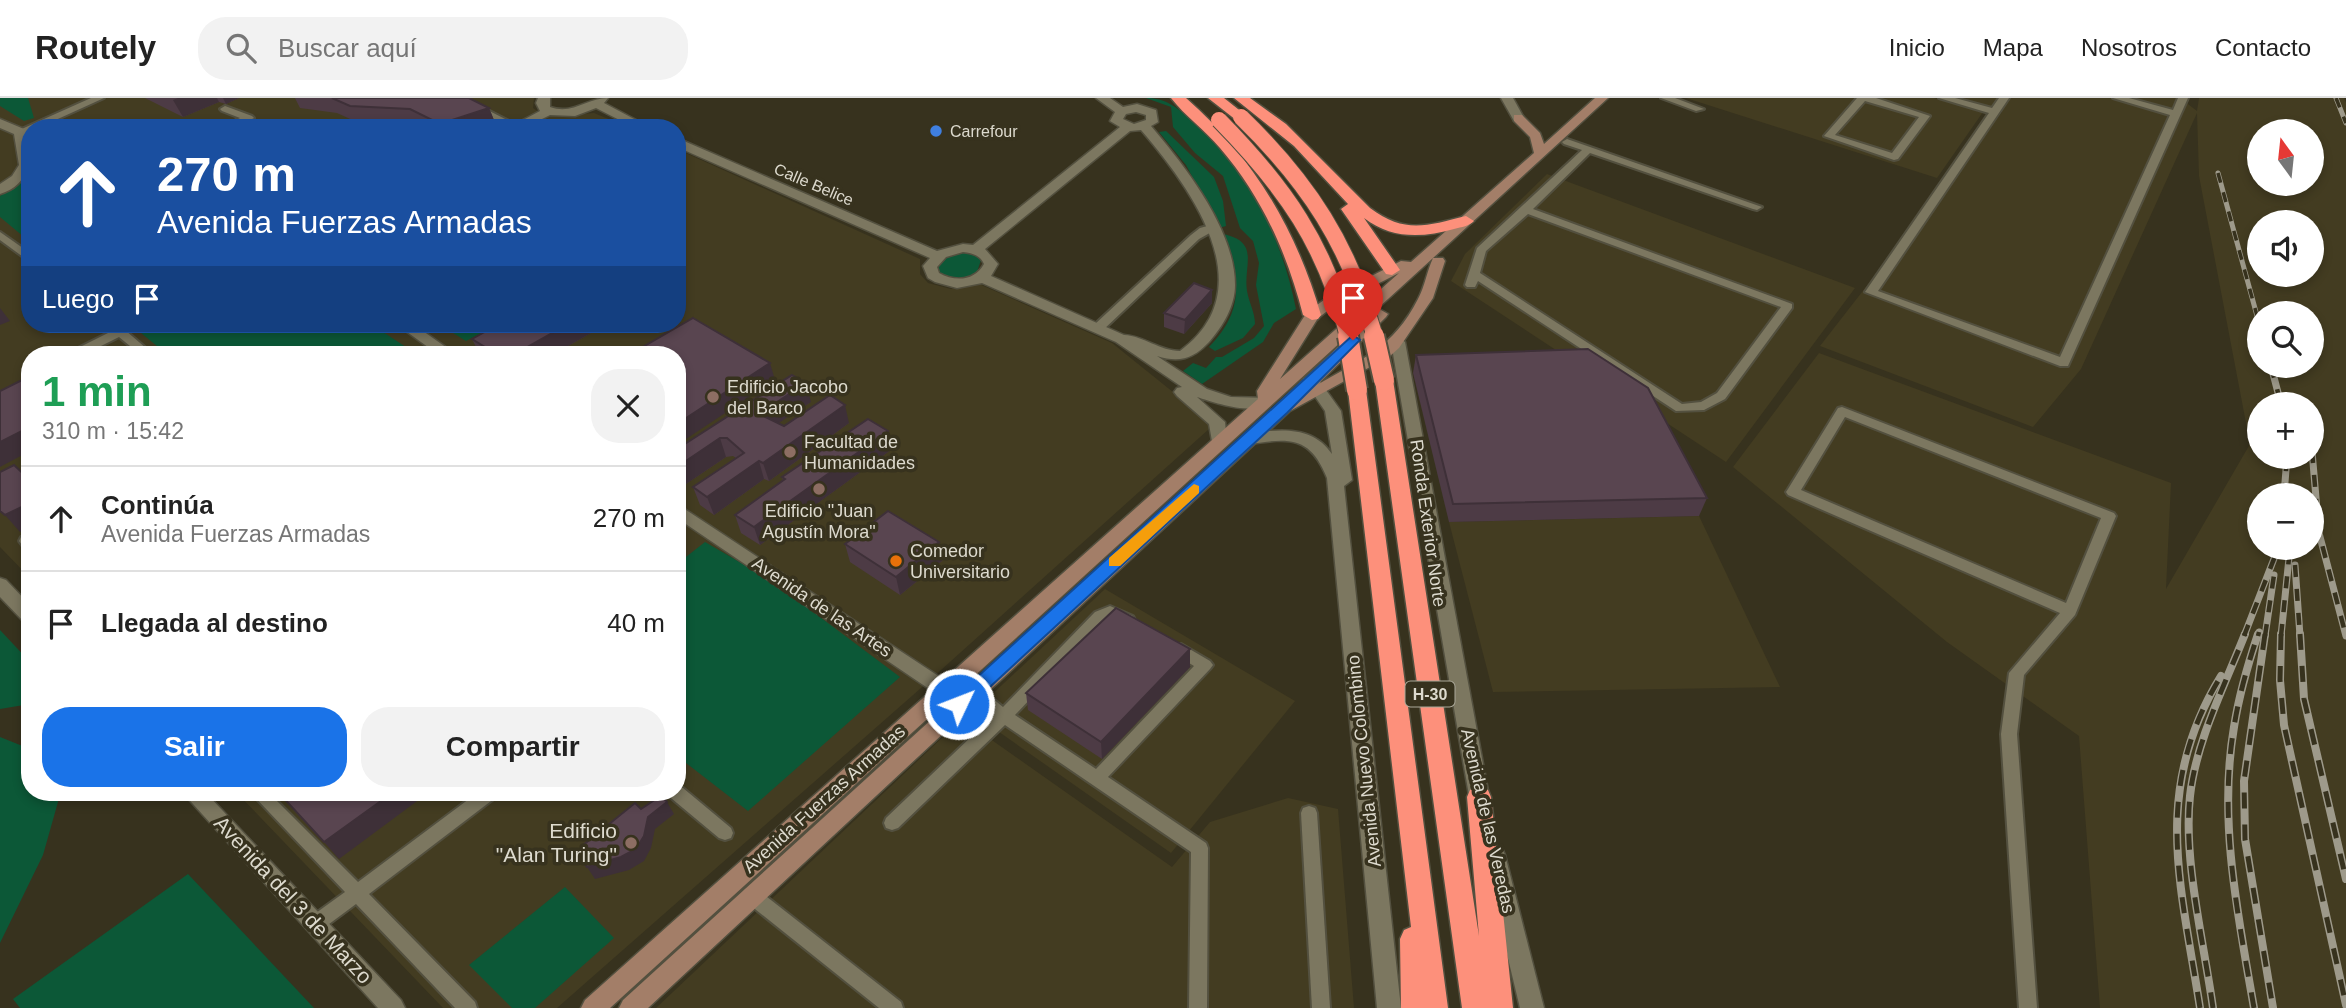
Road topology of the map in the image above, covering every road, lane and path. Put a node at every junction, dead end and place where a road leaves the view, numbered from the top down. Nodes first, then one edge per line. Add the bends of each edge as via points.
1 (99, 98) edge
2 (456, 98) edge
3 (544, 98) edge
4 (1102, 98) edge
5 (1170, 98) edge
6 (1178, 98) edge
7 (1190, 98) edge
8 (1215, 98) edge
9 (1241, 98) edge
10 (1507, 98) edge
11 (1615, 98) edge
12 (1666, 98) edge
13 (1864, 98) edge
14 (1944, 98) edge
15 (2004, 98) edge
16 (2118, 98) edge
17 (2183, 98) edge
18 (1603, 99) edge
19 (599, 101) edge
20 (1699, 108) dead end
21 (225, 109) dead end
22 (549, 111) junction
23 (1121, 111) junction
24 (1994, 112) junction
25 (2177, 114) junction
26 (1518, 118) junction
27 (52, 119) edge
28 (247, 119) edge
29 (499, 119) edge
30 (532, 119) edge
31 (630, 119) edge
32 (0, 123) edge
33 (1127, 127) junction
34 (1144, 127) junction
35 (21, 130) edge
36 (1541, 132) junction
37 (1567, 137) junction
38 (1226, 143) junction
39 (1552, 143) junction
40 (686, 146) edge
41 (1588, 150) junction
42 (1541, 154) junction
43 (1539, 169) junction
44 (21, 173) edge
45 (1328, 174) junction
46 (0, 190) edge
47 (1492, 205) junction
48 (1757, 207) dead end
49 (1526, 210) junction
50 (1466, 221) junction
51 (1211, 228) junction
52 (0, 235) edge
53 (975, 250) junction
54 (21, 252) edge
55 (937, 256) junction
56 (1433, 258) junction
57 (981, 277) junction
58 (1399, 281) junction
59 (1419, 305) junction
60 (1312, 315) junction
61 (108, 333) edge
62 (122, 333) edge
63 (416, 333) edge
64 (1110, 334) junction
65 (1398, 342) junction
66 (88, 346) edge
67 (137, 346) edge
68 (436, 346) edge
69 (1292, 349) junction
70 (1313, 378) junction
71 (1350, 384) junction
72 (1271, 404) junction
73 (1250, 439) junction
74 (1219, 443) junction
75 (1340, 513) junction
76 (686, 516) edge
77 (0, 585) edge
78 (21, 607) edge
79 (2070, 611) junction
80 (1141, 627) edge
81 (1162, 640) edge
82 (944, 690) junction
83 (971, 693) junction
84 (1004, 716) junction
85 (901, 757) junction
86 (1096, 779) junction
87 (1479, 797) junction
88 (686, 800) edge
89 (200, 801) edge
90 (267, 801) edge
91 (478, 801) edge
92 (1309, 813) dead end
93 (892, 823) dead end
94 (725, 833) dead end
95 (1412, 843) junction
96 (734, 880) junction
97 (357, 893) junction
98 (751, 895) junction
99 (315, 924) junction
100 (393, 1008) edge
101 (468, 1008) edge
102 (593, 1008) edge
103 (631, 1008) edge
104 (894, 1008) edge
105 (1198, 1008) edge
106 (1321, 1008) edge
107 (1389, 1008) edge
108 (1415, 1008) edge
109 (1434, 1008) edge
110 (1476, 1008) edge
111 (1499, 1008) edge
112 (1532, 1008) edge
113 (2028, 1008) edge

1 - 27 street
2 - 29 street
3 - 22 street via 542,105
4 - 23 street
5 - 38 highway
6 - 38 highway
7 - 71 highway, H-30, bridge via 1219,120 1274,176 1322,252 1340,298 1352,350
8 - 110 highway, Ronda Exterior Norte / H-30, bridge via 1293,169 1320,204 1364,292 1384,380
9 - 45 highway via 1280,126
10 - 26 street
11 - 37 main road
12 - 20 street
13 - 13 street via 1925,116 1894,157 1829,136
14 - 24 street
15 - 24 street
16 - 25 street
17 - 25 street
18 - 37 main road
19 - 22 street via 573,113
19 - 31 street
21 - 28 street
22 - 30 street
23 - 33 street via 1116,121
23 - 34 street via 1138,108 1152,113 1152,122
24 - 25 street via 1871,292 2064,363
26 - 36 main road
26 - 42 main road via 1536,136
32 - 35 street
33 - 34 street
33 - 53 street
34 - 51 street via 1175,163
36 - 37 main road
36 - 39 main road
37 - 39 main road
37 - 41 street
37 - 43 main road
38 - 60 highway via 1266,199
39 - 42 main road
39 - 43 main road via 1554,147 1539,161
40 - 55 street, Calle Belice
41 - 48 street
41 - 49 street
42 - 47 main road
43 - 47 main road
44 - 46 street
45 - 50 highway via 1379,224 1418,231
45 - 58 highway
47 - 50 main road
47 - 56 main road
49 - 49 street via 1788,306 1721,396 1704,406 1681,408 1472,280 1481,250
50 - 56 main road
51 - 64 street via 1195,237
51 - 64 street via 1228,275 1227,294 1215,325 1194,349 1177,356
52 - 54 street
53 - 55 street via 955,249
53 - 57 street via 990,262
55 - 57 street via 931,270 940,280 961,283
56 - 58 main road
56 - 58 main road, Avenida Fuerzas Armadas
56 - 59 main road via 1437,274
57 - 64 street
58 - 59 main road
58 - 60 main road via 1369,282
58 - 70 main road, Avenida Fuerzas Armadas
59 - 65 main road
60 - 69 main road
61 - 66 street
62 - 67 street
63 - 68 street
64 - 72 street via 1202,393 1230,402
64 - 74 street via 1209,413 1217,422
65 - 71 main road
65 - 87 street, Avenida de las Veredas
69 - 70 main road
69 - 72 main road via 1265,391
70 - 71 main road
70 - 72 main road
70 - 72 main road, Avenida Fuerzas Armadas
70 - 75 street, Avenida Nuevo Colombino via 1338,428 1346,494
71 - 95 highway, H-30
72 - 73 main road, Avenida Fuerzas Armadas
72 - 74 main road, Avenida Fuerzas Armadas
73 - 75 street, Avenida Nuevo Colombino via 1290,434 1320,447 1335,478
73 - 83 main road, Avenida Fuerzas Armadas
74 - 82 main road, Avenida Fuerzas Armadas
75 - 107 street, Avenida Nuevo Colombino
76 - 82 street, Avenida de las Artes
77 - 78 street
79 - 79 street via 1793,492 1842,411 2109,516
79 - 113 street via 2017,673 2008,734
80 - 84 street via 1110,612 1100,616
81 - 86 street via 1205,665
82 - 83 street, Avenida de las Artes
82 - 85 main road, Avenida Fuerzas Armadas via 944,705 904,742
82 - 96 main road, Avenida Fuerzas Armadas
83 - 84 street
83 - 85 main road, Avenida Fuerzas Armadas
84 - 86 street
84 - 93 street
85 - 98 main road, Avenida Fuerzas Armadas
86 - 105 street via 1200,848
87 - 111 highway
87 - 112 street, Avenida de las Veredas
88 - 94 street
89 - 99 street, Avenida del 3 de Marzo
90 - 97 street
91 - 97 street
92 - 106 street
95 - 108 highway
95 - 109 highway, H-30
96 - 98 main road, Avenida Fuerzas Armadas
96 - 102 main road, Avenida Fuerzas Armadas
97 - 99 street
97 - 101 street
98 - 103 main road, Avenida Fuerzas Armadas
98 - 104 street
99 - 100 street, Avenida del 3 de Marzo

